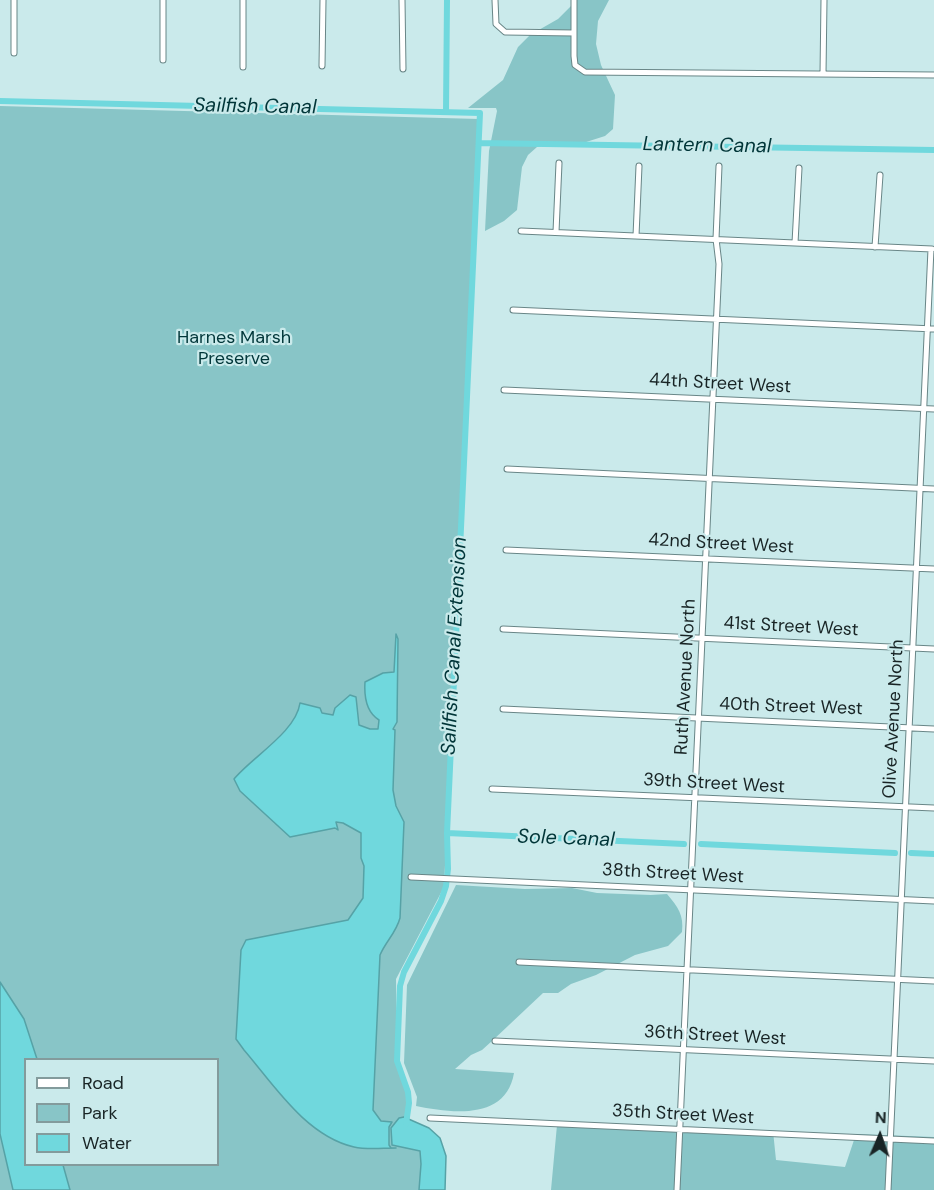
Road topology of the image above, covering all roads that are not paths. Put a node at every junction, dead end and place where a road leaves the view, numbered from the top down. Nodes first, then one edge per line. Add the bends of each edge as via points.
1 (14, 0) edge
2 (163, 0) edge
3 (243, 0) edge
4 (322, 0) edge
5 (402, 0) edge
6 (495, 0) edge
7 (574, 0) edge
8 (824, 0) edge
9 (574, 33) junction
10 (14, 52) dead end
11 (163, 60) dead end
12 (322, 66) dead end
13 (243, 67) dead end
14 (403, 69) dead end
15 (823, 74) junction
16 (934, 75) edge
17 (559, 163) dead end
18 (639, 166) dead end
19 (719, 166) dead end
20 (799, 168) dead end
21 (880, 175) dead end
22 (521, 231) dead end
23 (556, 232) junction
24 (636, 236) junction
25 (716, 239) junction
26 (795, 243) junction
27 (875, 247) junction
28 (933, 249) edge
29 (513, 310) dead end
30 (716, 319) junction
31 (931, 329) edge
32 (504, 390) dead end
33 (713, 399) junction
34 (924, 408) junction
35 (934, 409) edge
36 (507, 470) dead end
37 (709, 479) junction
38 (920, 488) junction
39 (934, 489) edge
40 (506, 550) dead end
41 (706, 559) junction
42 (916, 568) junction
43 (934, 569) edge
44 (503, 629) dead end
45 (703, 639) junction
46 (913, 648) junction
47 (934, 649) edge
48 (502, 710) dead end
49 (699, 718) junction
50 (909, 727) junction
51 (934, 729) edge
52 (492, 789) dead end
53 (695, 798) junction
54 (905, 807) junction
55 (934, 808) edge
56 (411, 877) dead end
57 (691, 890) junction
58 (901, 899) junction
59 (934, 901) edge
60 (519, 962) dead end
61 (687, 970) junction
62 (898, 979) junction
63 (934, 981) edge
64 (495, 1041) dead end
65 (683, 1050) junction
66 (894, 1059) junction
67 (934, 1061) edge
68 (430, 1118) dead end
69 (680, 1130) junction
70 (890, 1139) junction
71 (934, 1141) edge
72 (677, 1190) edge
73 (888, 1190) edge

1 - 10 street
2 - 11 street
3 - 13 street
4 - 12 street
5 - 14 street
6 - 9 street via 496,24 505,32
7 - 9 street
8 - 15 street
9 - 15 street via 575,65 591,72
15 - 16 street
17 - 23 street
18 - 24 street
19 - 25 street, Ruth Avenue North
20 - 26 street
21 - 27 street
22 - 23 street
23 - 24 street
24 - 25 street
25 - 26 street
25 - 30 street, Ruth Avenue North
26 - 27 street
27 - 28 street
28 - 31 street, Olive Avenue North
29 - 30 street
30 - 31 street
30 - 33 street, Ruth Avenue North
31 - 34 street, Olive Avenue North
32 - 33 street, 44th Street West
33 - 34 street, 44th Street West
33 - 37 street, Ruth Avenue North
34 - 35 street, 44th Street West
34 - 38 street, Olive Avenue North
36 - 37 street
37 - 38 street
37 - 41 street, Ruth Avenue North
38 - 39 street
38 - 42 street, Olive Avenue North
40 - 41 street, 42nd Street West
41 - 42 street, 42nd Street West
41 - 45 street, Ruth Avenue North
42 - 43 street, 42nd Street West
42 - 46 street, Olive Avenue North
44 - 45 street, 41st Street West
45 - 46 street, 41st Street West
45 - 49 street, Ruth Avenue North
46 - 47 street, 41st Street West
46 - 50 street, Olive Avenue North
48 - 49 street, 40th Street West
49 - 50 street, 40th Street West
49 - 53 street, Ruth Avenue North
50 - 51 street, 40th Street West
50 - 54 street, Olive Avenue North
52 - 53 street, 39th Street West
53 - 54 street, 39th Street West
53 - 57 street, Ruth Avenue North
54 - 55 street, 39th Street West
54 - 58 street, Olive Avenue North
56 - 57 street, 38th Street West
57 - 58 street, 38th Street West
57 - 61 street, Ruth Avenue North
58 - 59 street, 38th Street West
58 - 62 street, Olive Avenue North
60 - 61 street
61 - 62 street
61 - 65 street, Ruth Avenue North
62 - 63 street
62 - 66 street, Olive Avenue North
64 - 65 street, 36th Street West
65 - 66 street, 36th Street West
65 - 69 street, Ruth Avenue North
66 - 67 street, 36th Street West
66 - 70 street, Olive Avenue North
68 - 69 street, 35th Street West
69 - 70 street, 35th Street West
69 - 72 street, Ruth Avenue North
70 - 71 street, 35th Street West
70 - 73 street, Olive Avenue North

